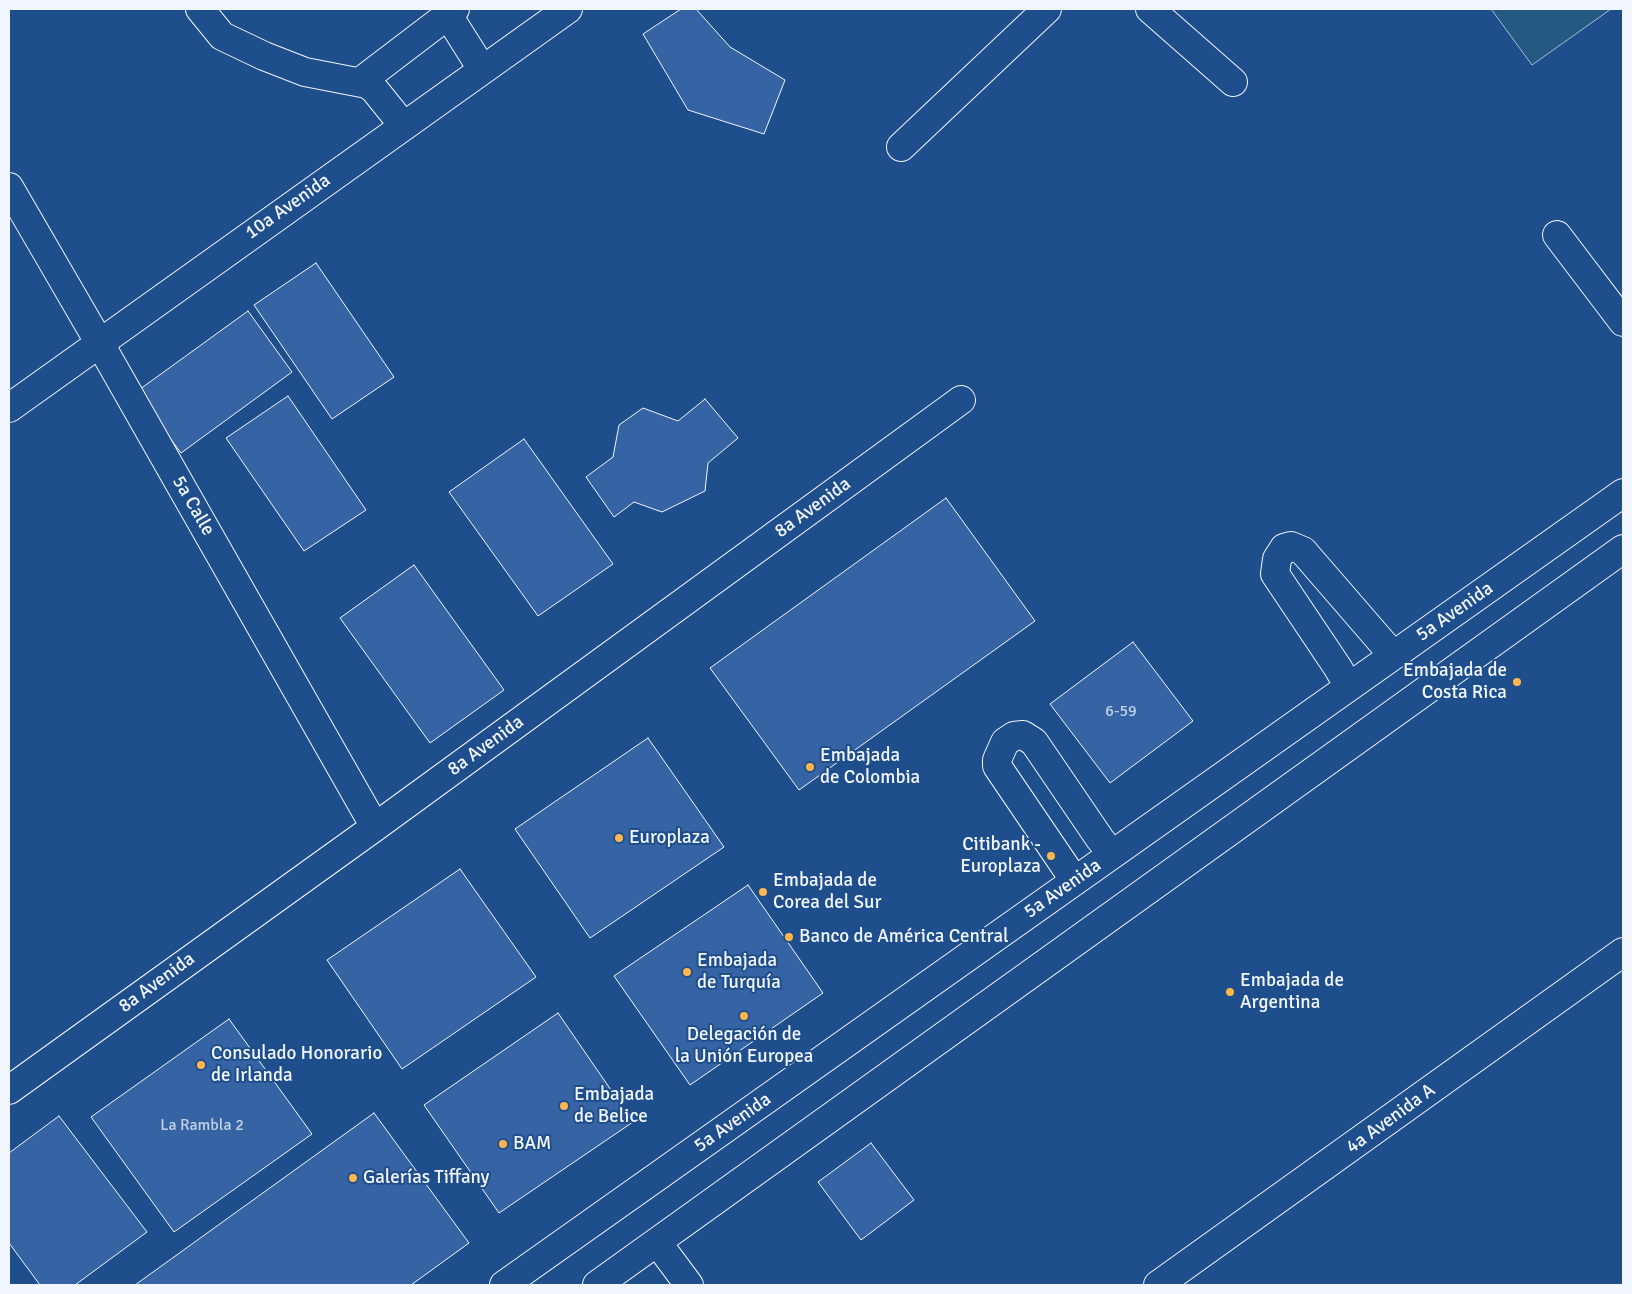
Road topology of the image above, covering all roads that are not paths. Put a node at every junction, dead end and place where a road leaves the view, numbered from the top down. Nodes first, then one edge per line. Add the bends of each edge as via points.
1 (200, 9) edge
2 (568, 9) edge
3 (1047, 9) edge
4 (1150, 9) edge
5 (451, 12) edge
6 (482, 69) junction
7 (360, 82) junction
8 (1233, 82) dead end
9 (403, 125) junction
10 (902, 147) dead end
11 (9, 187) edge
12 (1557, 235) dead end
13 (1623, 322) edge
14 (99, 342) junction
15 (961, 400) dead end
16 (9, 408) edge
17 (1623, 493) edge
18 (1623, 549) edge
19 (1393, 656) junction
20 (1349, 687) junction
21 (375, 827) junction
22 (1112, 854) junction
23 (1075, 881) junction
24 (1623, 952) edge
25 (9, 1090) edge
26 (657, 1242) junction
27 (504, 1285) edge
28 (597, 1285) edge
29 (689, 1285) edge
30 (1158, 1285) edge

1 - 7 street via 222,36 264,56 305,72
2 - 6 street, 10a Avenida
3 - 10 street
4 - 8 street
5 - 6 street
5 - 7 street
6 - 9 street, 10a Avenida
7 - 9 street via 374,89
9 - 14 street, 10a Avenida
11 - 14 street, 5a Calle
12 - 13 street
14 - 16 street, 10a Avenida
14 - 21 street, 5a Calle
15 - 21 street, 8a Avenida
17 - 19 street, 5a Avenida
18 - 26 street
19 - 20 street, 5a Avenida
19 - 20 street via 1303,551 1291,546 1284,548 1277,559 1275,574
20 - 22 street, 5a Avenida
21 - 25 street, 8a Avenida
22 - 23 street, 5a Avenida
22 - 23 street via 1034,742 1023,735 1005,742 997,766
23 - 27 street, 5a Avenida
24 - 30 street, 4a Avenida A
26 - 28 street
26 - 29 street

